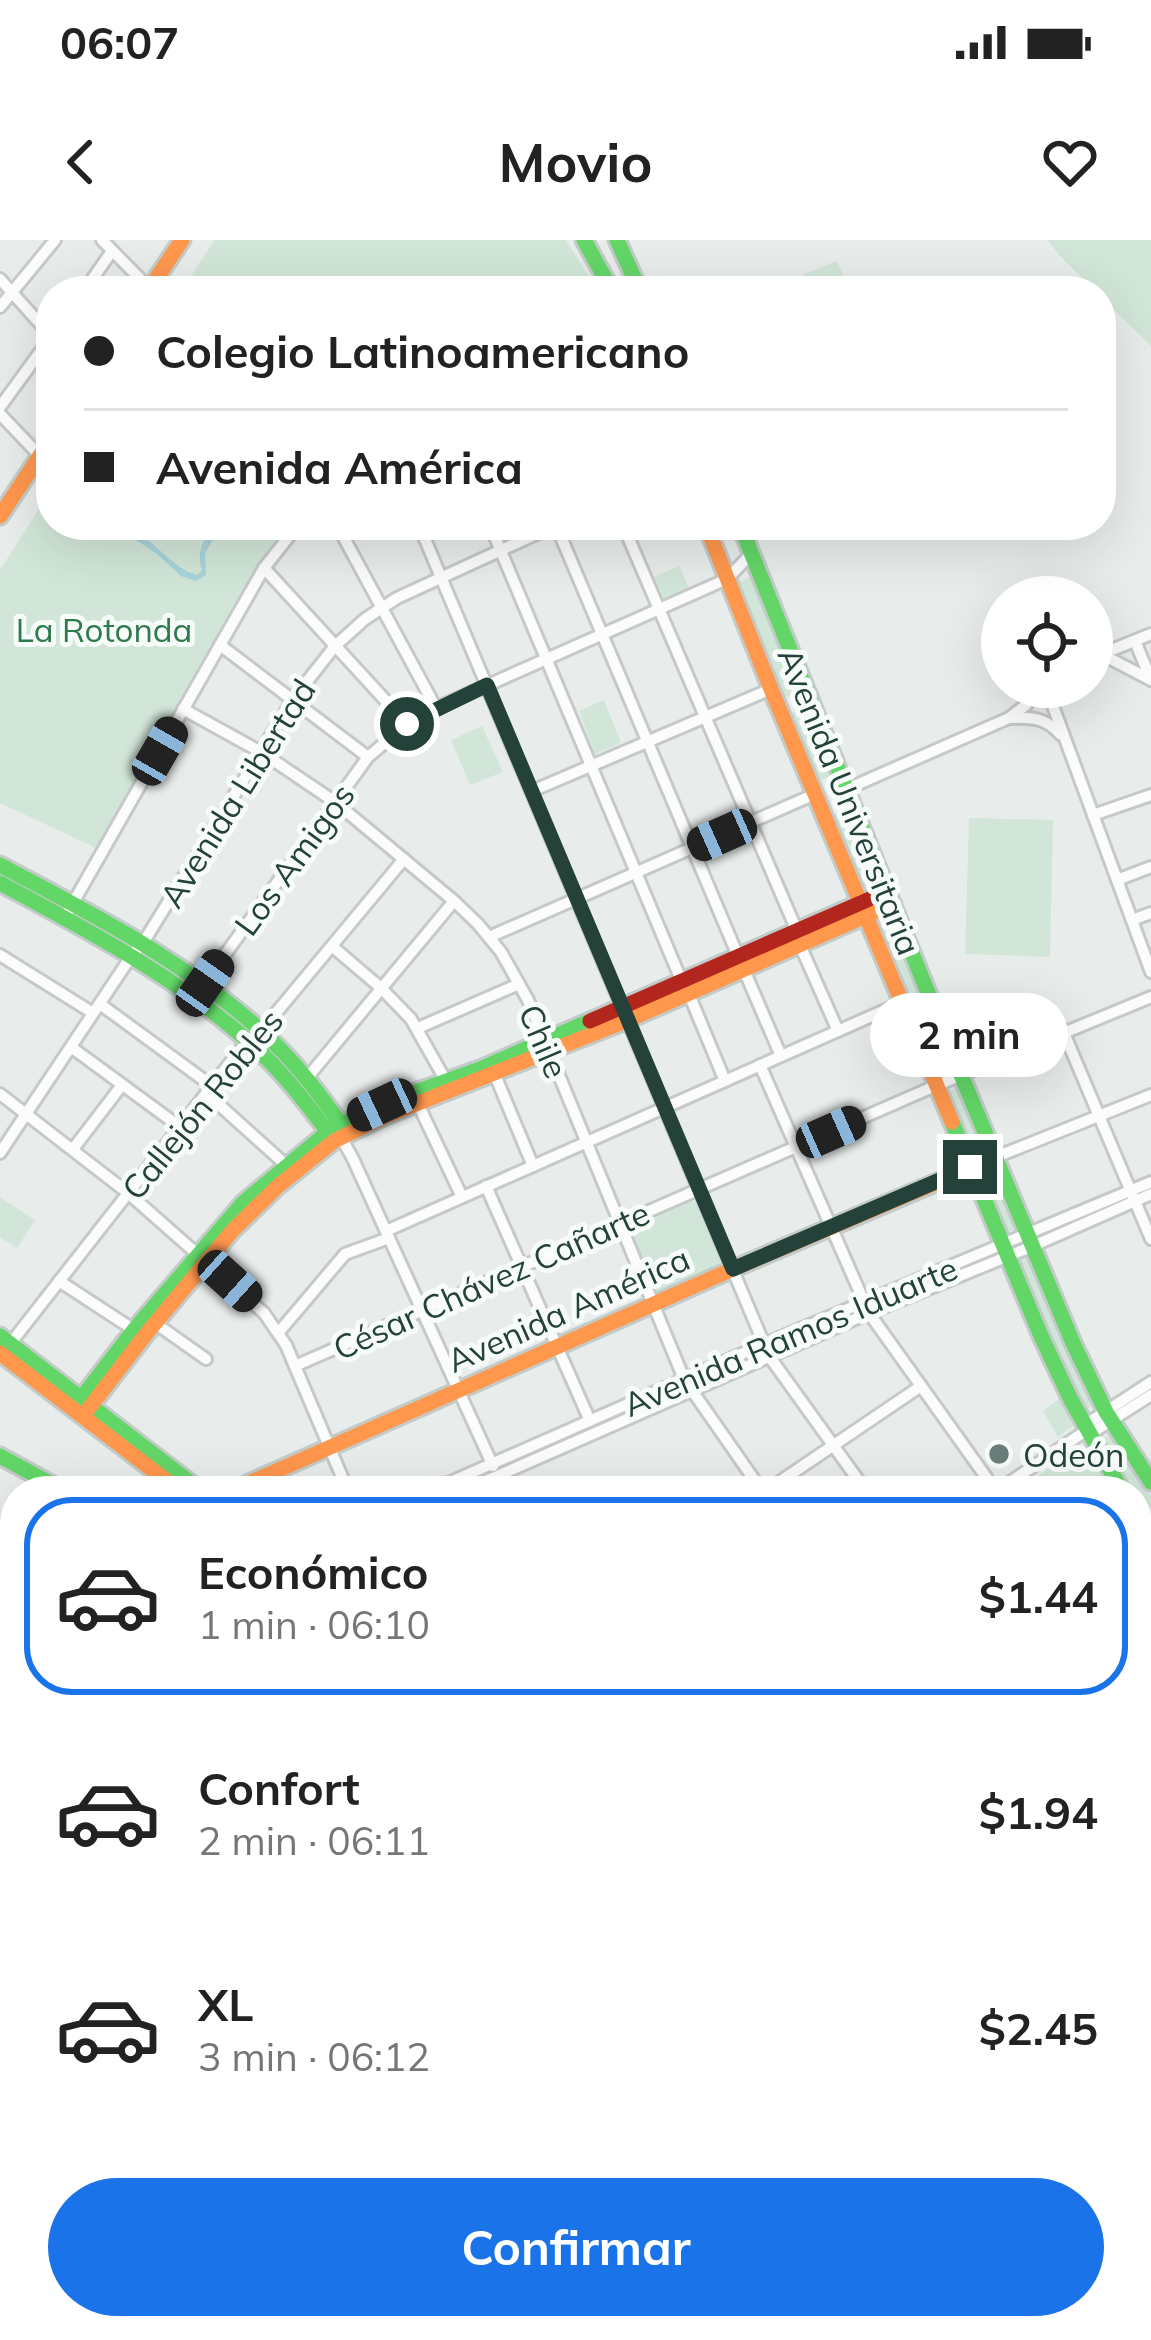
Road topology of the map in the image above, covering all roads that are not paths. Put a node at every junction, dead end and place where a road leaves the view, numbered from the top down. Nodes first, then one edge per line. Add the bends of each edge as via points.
1 (55, 240) edge
2 (102, 240) edge
3 (182, 240) edge
4 (584, 240) edge
5 (617, 240) edge
6 (112, 251) junction
7 (94, 276) edge
8 (136, 276) edge
9 (158, 276) edge
10 (604, 276) edge
11 (633, 276) edge
12 (0, 279) edge
13 (12, 292) junction
14 (0, 307) edge
15 (36, 319) edge
16 (36, 358) edge
17 (0, 410) edge
18 (36, 451) edge
19 (36, 462) edge
20 (0, 517) edge
21 (286, 540) edge
22 (345, 540) edge
23 (425, 540) edge
24 (496, 540) edge
25 (522, 540) edge
26 (562, 540) edge
27 (630, 540) edge
28 (712, 540) edge
29 (746, 540) edge
30 (500, 550) junction
31 (752, 554) junction
32 (264, 568) junction
33 (440, 576) junction
34 (727, 579) junction
35 (381, 607) junction
36 (659, 608) junction
37 (602, 634) junction
38 (1151, 634) edge
39 (1135, 641) junction
40 (220, 645) junction
41 (335, 646) junction
42 (1113, 649) edge
43 (546, 658) junction
44 (1113, 663) edge
45 (1151, 680) edge
46 (487, 685) junction
47 (771, 688) junction
48 (294, 698) junction
49 (810, 699) junction
50 (436, 708) junction
51 (1021, 708) edge
52 (1052, 708) edge
53 (183, 709) junction
54 (781, 710) junction
55 (705, 717) junction
56 (1009, 718) junction
57 (407, 724) junction
58 (648, 742) junction
59 (1066, 743) junction
60 (261, 752) junction
61 (368, 757) junction
62 (591, 766) junction
63 (847, 789) junction
64 (532, 791) junction
65 (815, 794) junction
66 (1149, 800) edge
67 (334, 802) junction
68 (1094, 815) junction
69 (750, 823) junction
70 (693, 848) junction
71 (404, 859) junction
72 (0, 865) edge
73 (1151, 867) edge
74 (636, 873) junction
75 (1117, 880) junction
76 (0, 883) edge
77 (577, 898) junction
78 (890, 898) junction
79 (454, 901) junction
80 (68, 911) junction
81 (859, 911) junction
82 (1151, 913) edge
83 (1132, 920) junction
84 (489, 937) junction
85 (799, 938) junction
86 (333, 946) junction
87 (138, 949) junction
88 (0, 955) edge
89 (741, 963) junction
90 (1151, 973) edge
91 (519, 984) junction
92 (382, 988) junction
93 (685, 988) junction
94 (200, 990) junction
95 (1151, 997) edge
96 (901, 1003) junction
97 (96, 1009) junction
98 (626, 1014) junction
99 (418, 1028) junction
100 (838, 1031) junction
101 (1064, 1033) junction
102 (254, 1035) junction
103 (71, 1047) junction
104 (547, 1047) junction
105 (781, 1056) junction
106 (760, 1065) junction
107 (495, 1075) junction
108 (961, 1076) junction
109 (307, 1078) junction
110 (725, 1081) junction
111 (446, 1082) junction
112 (122, 1085) junction
113 (935, 1086) junction
114 (209, 1090) junction
115 (0, 1094) edge
116 (1151, 1095) edge
117 (418, 1104) junction
118 (665, 1107) junction
119 (26, 1114) junction
120 (1099, 1115) junction
121 (180, 1126) junction
122 (338, 1133) junction
123 (586, 1142) junction
124 (796, 1147) junction
125 (73, 1149) junction
126 (0, 1153) edge
127 (996, 1157) junction
128 (286, 1165) junction
129 (533, 1166) junction
130 (970, 1167) junction
131 (1151, 1182) edge
132 (486, 1186) junction
133 (700, 1189) junction
134 (128, 1193) junction
135 (1151, 1194) edge
136 (1133, 1196) junction
137 (462, 1197) junction
138 (620, 1224) junction
139 (832, 1227) junction
140 (387, 1234) junction
141 (1151, 1239) edge
142 (1031, 1240) junction
143 (1006, 1251) junction
144 (203, 1257) junction
145 (522, 1267) junction
146 (733, 1269) junction
147 (59, 1281) junction
148 (653, 1304) junction
149 (867, 1308) junction
150 (422, 1311) junction
151 (155, 1323) junction
152 (134, 1330) junction
153 (279, 1332) junction
154 (2, 1344) edge
155 (557, 1346) junction
156 (766, 1350) junction
157 (206, 1359) dead end
158 (296, 1366) junction
159 (1151, 1382) edge
160 (689, 1384) junction
161 (921, 1386) junction
162 (459, 1390) junction
163 (1151, 1395) edge
164 (82, 1407) junction
165 (1108, 1416) junction
166 (590, 1421) junction
167 (1087, 1430) junction
168 (833, 1446) junction
169 (329, 1447) junction
170 (1, 1458) edge
171 (495, 1470) junction
172 (35, 1476) edge
173 (163, 1476) edge
174 (180, 1476) edge
175 (264, 1476) edge
176 (342, 1476) edge
177 (476, 1476) edge
178 (486, 1476) edge
179 (753, 1476) edge
180 (787, 1476) edge
181 (855, 1476) edge
182 (984, 1476) edge
183 (1016, 1476) edge
184 (1113, 1476) edge
185 (1147, 1476) edge

1 - 13 street
2 - 6 street
3 - 9 main road
4 - 10 main road
5 - 11 main road
6 - 7 street
6 - 8 street
12 - 13 street
13 - 14 street
13 - 15 street
16 - 17 street
17 - 18 street
19 - 20 main road
21 - 32 street
22 - 35 street
23 - 33 street
24 - 30 street
25 - 30 street, Avenida Libertad
26 - 37 street
27 - 36 street
28 - 34 main road, Avenida Universitaria
29 - 31 main road, Avenida Universitaria
30 - 33 street, Avenida Libertad
30 - 43 street
31 - 34 street
31 - 49 main road, Avenida Universitaria
32 - 40 street
32 - 41 street
33 - 35 street, Avenida Libertad
33 - 46 street
34 - 36 street, Los Amigos
34 - 47 main road, Avenida Universitaria
35 - 41 street, Avenida Libertad
35 - 50 street
36 - 37 street, Los Amigos
36 - 55 street
37 - 43 street, Los Amigos
37 - 58 street
38 - 39 street
39 - 42 street
39 - 45 street
40 - 48 street
40 - 53 street
41 - 48 street, Avenida Libertad
41 - 57 street
43 - 46 street, Los Amigos
43 - 62 street
44 - 45 street
46 - 50 street, Los Amigos
46 - 64 street
47 - 54 main road, Avenida Universitaria
47 - 55 street
48 - 60 street, Avenida Libertad
48 - 61 street
49 - 54 main road
49 - 63 main road, Avenida Universitaria
50 - 57 street, Los Amigos
51 - 56 street
52 - 59 street
53 - 60 street, Chile
53 - 80 street
54 - 65 main road, Avenida Universitaria
55 - 58 street
55 - 69 street
56 - 59 street via 1049,723
56 - 63 street
57 - 61 street, Los Amigos
58 - 62 street
58 - 70 street
59 - 68 street
60 - 67 street, Chile
60 - 87 street, Avenida Libertad
61 - 67 street, Los Amigos
62 - 64 street
62 - 74 street
63 - 78 main road, Avenida Universitaria
64 - 77 street
65 - 69 street
65 - 81 main road, Avenida Universitaria
66 - 68 street
67 - 71 street, Chile
67 - 94 street, Los Amigos
68 - 75 street
69 - 70 street
69 - 85 street
70 - 74 street
70 - 89 street
71 - 79 street, Chile
71 - 86 street, Callejón Robles
72 - 80 main road
73 - 75 street
74 - 77 street
74 - 93 street
75 - 83 street
76 - 80 main road
77 - 84 street
77 - 98 street
78 - 81 main road
78 - 108 main road, Avenida Universitaria
79 - 84 street, Chile
79 - 92 street
80 - 87 main road
81 - 85 main road
81 - 96 main road, Avenida Universitaria
82 - 83 street
83 - 90 street
84 - 91 street, Chile
85 - 89 main road
85 - 100 street
86 - 92 street
86 - 102 street, Callejón Robles
87 - 94 main road
87 - 97 street, Avenida Libertad
88 - 97 street
89 - 93 main road
89 - 105 street
91 - 99 street
91 - 104 street, Chile
92 - 99 street
92 - 109 street
93 - 98 main road
93 - 110 street
94 - 102 main road
95 - 101 street, César Chávez Cañarte
96 - 100 street
96 - 113 main road, Avenida Universitaria
97 - 103 street, Avenida Libertad
97 - 114 street
98 - 104 main road
98 - 118 street
99 - 111 street
100 - 105 street
101 - 108 street, César Chávez Cañarte
101 - 120 street
102 - 109 main road
102 - 114 street, Callejón Robles
102 - 122 main road
103 - 112 street
103 - 119 street, Avenida Libertad
104 - 107 main road
104 - 111 main road
104 - 123 street, Chile
105 - 106 street
106 - 110 street
106 - 124 street
107 - 117 main road
107 - 129 street
108 - 113 street, César Chávez Cañarte
108 - 127 main road, Avenida Universitaria
109 - 122 main road
110 - 118 street
111 - 122 main road via 401,1096
112 - 121 street
112 - 125 street
113 - 124 street, César Chávez Cañarte
113 - 130 main road, Avenida Universitaria
114 - 121 street, Callejón Robles
114 - 128 street
115 - 119 street
116 - 120 street
117 - 122 main road
117 - 137 street
118 - 123 street
118 - 133 street
119 - 125 street
119 - 126 street, Avenida Libertad
120 - 127 street
120 - 136 street
121 - 134 street, Callejón Robles
122 - 128 main road
122 - 140 street
122 - 144 main road
123 - 129 street
123 - 138 street, Chile
124 - 133 street, César Chávez Cañarte
124 - 139 street
125 - 134 street
127 - 130 main road, Avenida América
127 - 142 main road, Avenida Universitaria
128 - 144 main road via 243,1203
129 - 132 street
130 - 139 main road, Avenida América
130 - 143 main road, Avenida Universitaria
131 - 136 street, Avenida Ramos Iduarte
132 - 137 street
132 - 145 street
133 - 138 street, César Chávez Cañarte
133 - 146 street
134 - 144 street
134 - 147 street, Callejón Robles
135 - 136 street, Avenida Ramos Iduarte
136 - 141 street
136 - 142 street, Avenida Ramos Iduarte
137 - 140 street
138 - 145 street, César Chávez Cañarte
138 - 148 street, Chile
139 - 146 main road, Avenida América
139 - 149 street
140 - 150 street
140 - 153 street via 345,1254
142 - 143 street, Avenida Ramos Iduarte
142 - 165 main road, Avenida Universitaria
143 - 149 street, Avenida Ramos Iduarte
143 - 167 main road, Avenida Universitaria
144 - 151 main road
144 - 152 main road
144 - 153 street
145 - 150 street, César Chávez Cañarte
145 - 155 street
146 - 148 main road, Avenida América
146 - 156 street
147 - 152 street
147 - 154 street, Callejón Robles
148 - 155 main road, Avenida América
148 - 160 street, Chile
149 - 156 street, Avenida Ramos Iduarte
149 - 161 street
150 - 158 street, César Chávez Cañarte
150 - 162 street
151 - 157 street
151 - 164 main road
152 - 164 main road
153 - 158 street
154 - 164 main road
155 - 162 main road, Avenida América
155 - 166 street
156 - 160 street, Avenida Ramos Iduarte
156 - 168 street
158 - 169 street
159 - 165 street
160 - 166 street, Avenida Ramos Iduarte
160 - 171 street, Avenida Ramos Iduarte
160 - 179 street, Chile
161 - 168 street
161 - 182 street
162 - 169 main road, Avenida América
162 - 171 street
163 - 165 street
164 - 173 main road
164 - 174 main road
165 - 167 street
165 - 185 main road, Avenida Universitaria
166 - 171 street, Avenida Ramos Iduarte
167 - 183 street
167 - 184 main road, Avenida Universitaria
168 - 180 street
168 - 181 street
169 - 175 main road, Avenida América
169 - 176 street
170 - 172 main road
171 - 177 street, Avenida Ramos Iduarte
171 - 178 street, Avenida Ramos Iduarte

